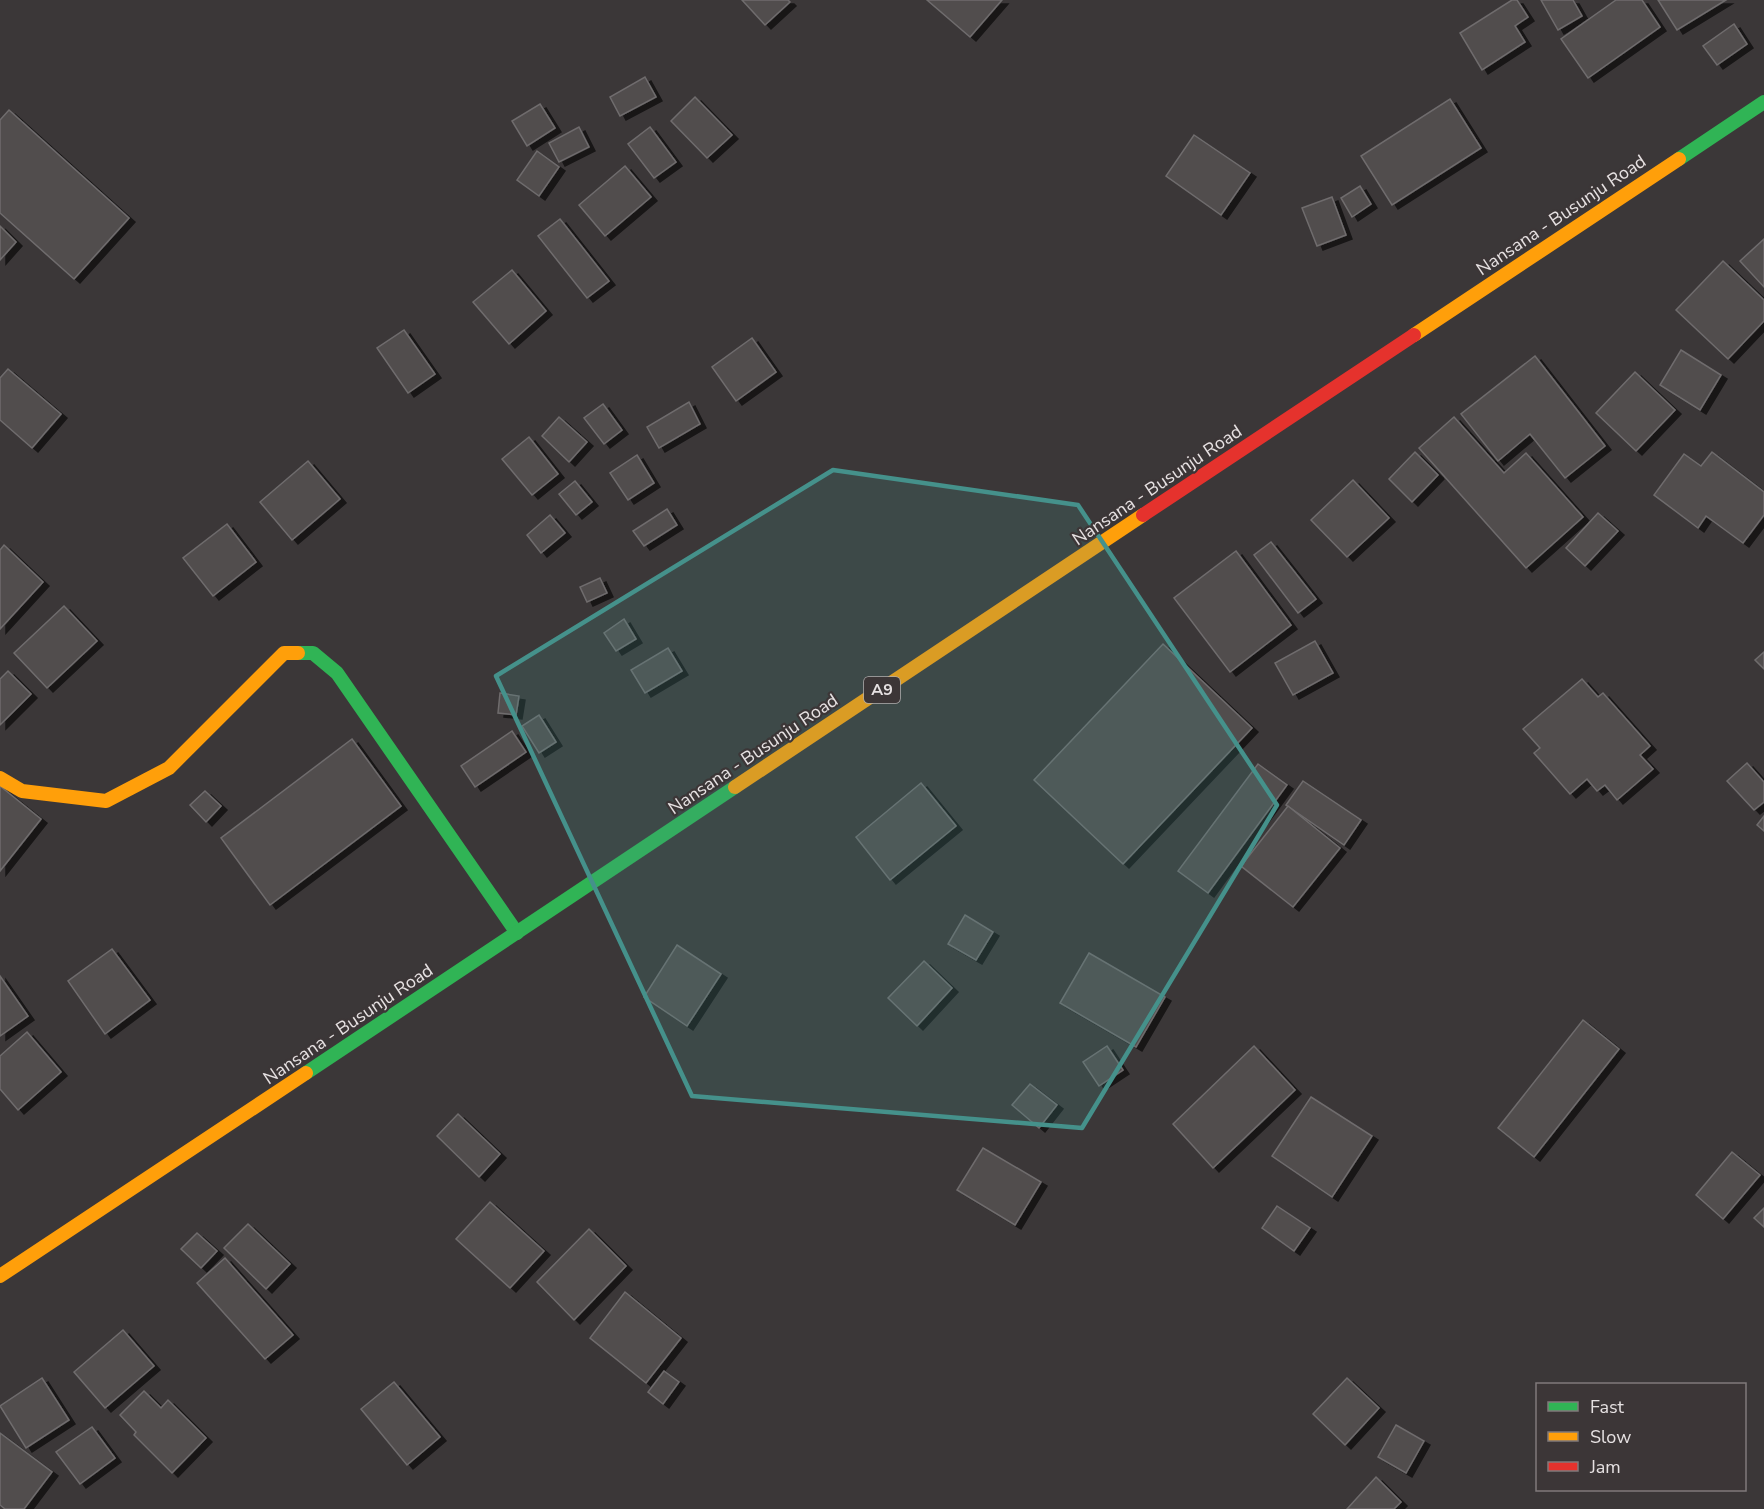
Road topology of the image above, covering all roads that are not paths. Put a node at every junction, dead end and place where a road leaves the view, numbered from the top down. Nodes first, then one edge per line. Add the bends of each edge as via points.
1 (1764, 102) edge
2 (0, 778) edge
3 (517, 933) junction
4 (0, 1276) edge

1 - 3 main road, Nansana - Busunju Road / A9
2 - 3 main road via 22,791 106,801 169,768 284,653 313,654 338,673
3 - 4 main road, Nansana - Busunju Road / A9

